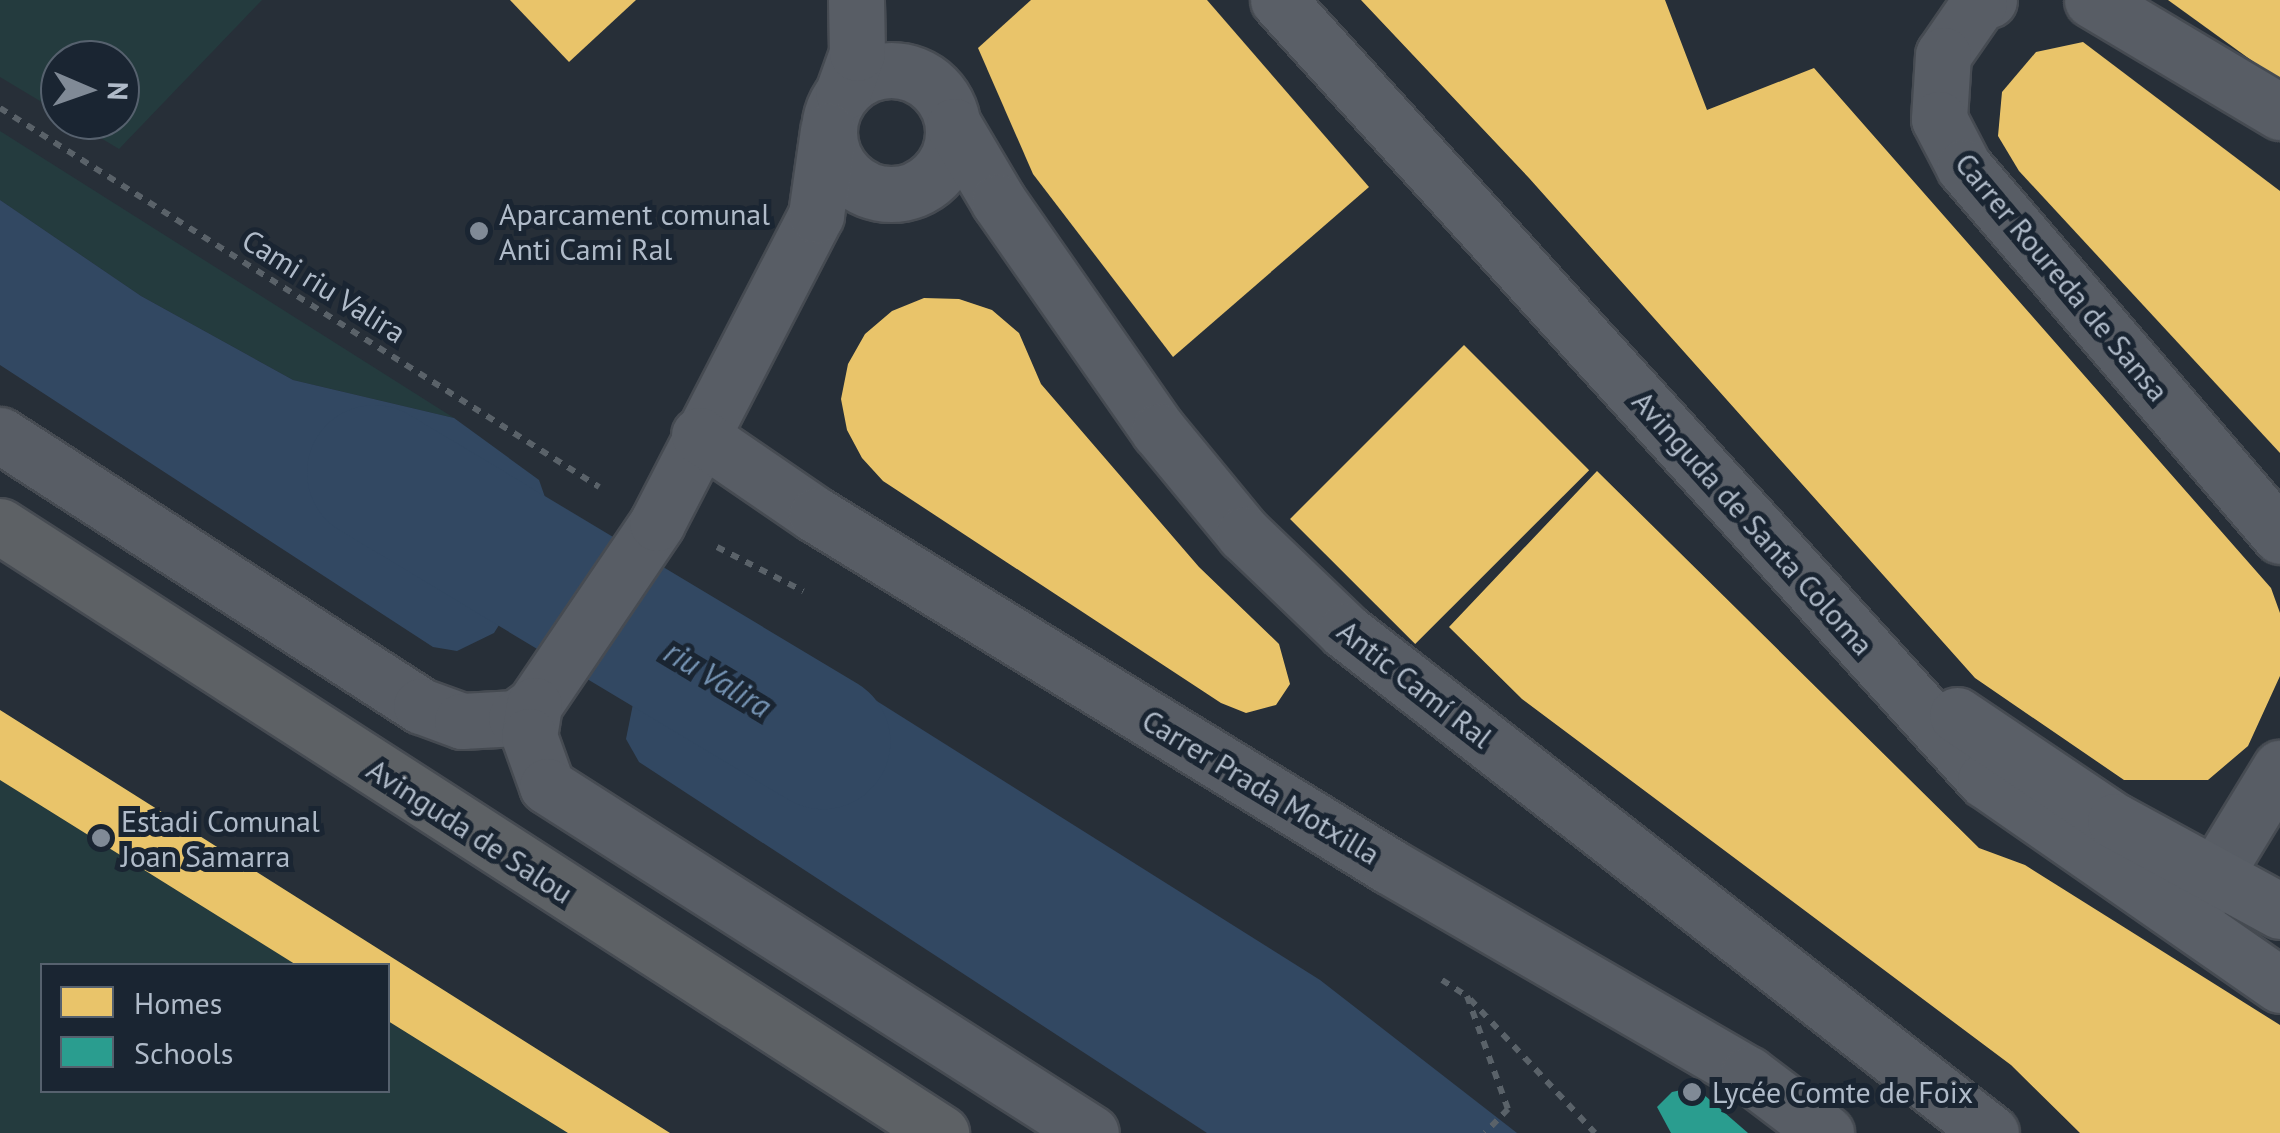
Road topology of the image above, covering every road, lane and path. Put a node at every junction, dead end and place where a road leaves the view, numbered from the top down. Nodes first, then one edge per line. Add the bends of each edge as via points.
1 (856, 0) edge
2 (1278, 0) edge
3 (2092, 0) edge
4 (1968, 8) edge
5 (0, 108) edge
6 (836, 112) junction
7 (2280, 112) edge
8 (954, 126) junction
9 (0, 435) edge
10 (699, 436) junction
11 (607, 492) dead end
12 (0, 526) edge
13 (2280, 536) edge
14 (1771, 544) junction
15 (534, 705) junction
16 (2280, 768) edge
17 (2214, 872) junction
18 (2280, 910) edge
19 (2185, 924) junction
20 (2280, 986) edge
21 (1467, 996) dead end
22 (1508, 1108) dead end
23 (942, 1133) edge
24 (1091, 1133) edge
25 (1485, 1133) edge
26 (1595, 1133) edge
27 (1826, 1133) edge
28 (1991, 1133) edge

1 - 6 street via 857,54
2 - 14 main road, Avinguda de Santa Coloma
3 - 7 street
4 - 13 street, Carrer Roureda de Sansa via 1943,54 1938,119 1964,168
5 - 11 path, Cami riu Valira
6 - 8 street via 880,70 902,71 938,90
6 - 8 street via 832,154 859,187 897,194 932,179 945,164
6 - 10 street via 816,216
8 - 28 street, Antic Camí Ral via 998,202 1159,431 1244,534 1345,631
9 - 15 street via 421,706 462,721 492,723
10 - 15 street via 657,523
10 - 27 street, Carrer Prada Motxilla via 816,515 1372,855 1748,1074
12 - 23 highway, Avinguda de Salou
14 - 17 main road via 1953,712 2103,814
14 - 19 main road, Avinguda de Santa Coloma via 1985,780
15 - 24 street via 529,736 548,786
16 - 17 street
17 - 18 main road
17 - 19 street
19 - 20 main road, Avinguda de Santa Coloma
21 - 26 path
22 - 25 path

